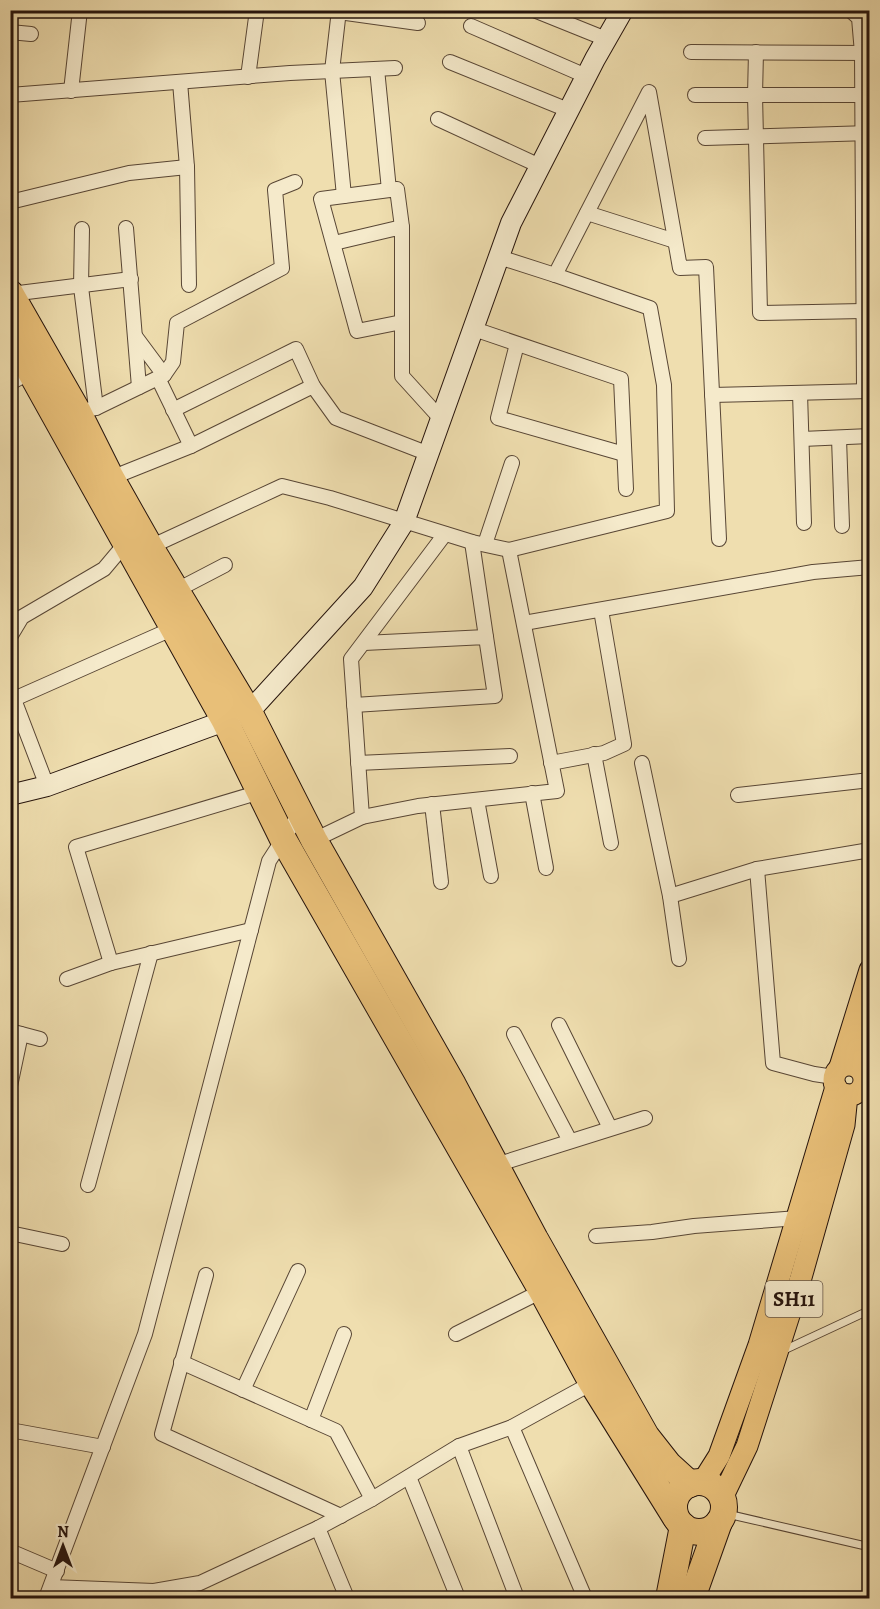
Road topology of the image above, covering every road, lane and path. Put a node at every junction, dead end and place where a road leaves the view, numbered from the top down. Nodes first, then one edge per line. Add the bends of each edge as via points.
1 (80, 10) edge
2 (257, 10) edge
3 (534, 10) edge
4 (623, 10) edge
5 (850, 10) edge
6 (339, 11) edge
7 (418, 23) dead end
8 (471, 26) dead end
9 (10, 32) edge
10 (31, 34) dead end
11 (606, 39) junction
12 (691, 52) dead end
13 (756, 52) junction
14 (866, 53) edge
15 (450, 62) dead end
16 (395, 68) dead end
17 (377, 69) junction
18 (332, 71) junction
19 (248, 76) junction
20 (586, 76) junction
21 (180, 82) junction
22 (71, 91) junction
23 (10, 95) edge
24 (695, 95) dead end
25 (755, 95) junction
26 (862, 95) junction
27 (568, 110) junction
28 (438, 119) dead end
29 (866, 133) edge
30 (756, 137) junction
31 (705, 138) dead end
32 (540, 166) junction
33 (187, 167) junction
34 (295, 182) dead end
35 (389, 190) junction
36 (344, 196) junction
37 (10, 202) edge
38 (587, 213) junction
39 (866, 223) edge
40 (402, 227) junction
41 (126, 228) dead end
42 (82, 229) dead end
43 (675, 241) junction
44 (334, 243) junction
45 (499, 257) junction
46 (555, 275) junction
47 (131, 279) junction
48 (189, 285) dead end
49 (81, 287) junction
50 (11, 294) edge
51 (863, 311) junction
52 (402, 322) junction
53 (474, 329) junction
54 (11, 335) edge
55 (135, 336) junction
56 (517, 344) junction
57 (21, 377) edge
58 (161, 377) junction
59 (313, 386) junction
60 (139, 387) junction
61 (867, 391) edge
62 (800, 393) junction
63 (712, 395) junction
64 (87, 410) junction
65 (173, 410) junction
66 (441, 419) junction
67 (870, 436) edge
68 (839, 438) junction
69 (802, 439) junction
70 (191, 446) junction
71 (429, 454) junction
72 (624, 454) junction
73 (512, 462) dead end
74 (111, 478) junction
75 (626, 489) dead end
76 (404, 522) junction
77 (804, 523) dead end
78 (843, 526) dead end
79 (446, 534) junction
80 (720, 539) dead end
81 (478, 543) junction
82 (125, 544) junction
83 (150, 547) junction
84 (509, 550) junction
85 (225, 565) dead end
86 (870, 567) edge
87 (177, 590) junction
88 (601, 609) junction
89 (525, 623) junction
90 (174, 628) junction
91 (10, 637) edge
92 (486, 637) junction
93 (364, 643) junction
94 (12, 694) edge
95 (354, 705) junction
96 (249, 712) junction
97 (225, 721) junction
98 (594, 754) junction
99 (510, 756) dead end
100 (358, 763) junction
101 (551, 763) junction
102 (642, 763) dead end
103 (870, 780) edge
104 (47, 786) junction
105 (260, 792) junction
106 (532, 793) junction
107 (10, 795) edge
108 (738, 795) dead end
109 (477, 800) junction
110 (432, 804) junction
111 (300, 813) junction
112 (362, 817) junction
113 (283, 839) junction
114 (314, 840) junction
115 (612, 843) dead end
116 (870, 850) edge
117 (546, 868) dead end
118 (757, 869) junction
119 (491, 876) dead end
120 (441, 882) dead end
121 (670, 896) junction
122 (251, 930) junction
123 (151, 954) junction
124 (679, 959) dead end
125 (111, 963) junction
126 (870, 970) edge
127 (67, 979) dead end
128 (559, 1025) dead end
129 (870, 1026) edge
130 (16, 1033) edge
131 (514, 1034) dead end
132 (40, 1039) dead end
133 (853, 1078) edge
134 (10, 1086) edge
135 (645, 1118) dead end
136 (610, 1128) junction
137 (570, 1141) junction
138 (496, 1165) junction
139 (88, 1185) dead end
140 (798, 1218) junction
141 (10, 1233) edge
142 (596, 1236) dead end
143 (62, 1244) dead end
144 (298, 1271) dead end
145 (206, 1275) dead end
146 (542, 1291) junction
147 (870, 1310) edge
148 (344, 1334) dead end
149 (456, 1334) dead end
150 (776, 1354) junction
151 (181, 1362) junction
152 (592, 1383) junction
153 (243, 1390) junction
154 (311, 1420) junction
155 (512, 1427) junction
156 (10, 1430) edge
157 (459, 1446) junction
158 (103, 1447) junction
159 (408, 1477) junction
160 (372, 1499) junction
161 (711, 1500) junction
162 (341, 1516) junction
163 (680, 1522) junction
164 (318, 1528) junction
165 (870, 1547) edge
166 (10, 1551) edge
167 (57, 1570) junction
168 (49, 1593) edge
169 (90, 1593) edge
170 (166, 1594) edge
171 (347, 1599) edge
172 (458, 1599) edge
173 (517, 1599) edge
174 (585, 1599) edge
175 (669, 1599) edge
176 (692, 1599) edge

1 - 22 street
2 - 19 street
3 - 11 street
4 - 11 street
5 - 14 street via 859,18
6 - 7 street
6 - 18 street
8 - 20 street
9 - 10 street
11 - 20 street
12 - 13 street
13 - 14 street
13 - 25 street
14 - 26 street
15 - 27 street
16 - 17 street
17 - 18 street
17 - 35 street
18 - 19 street
18 - 36 street
19 - 21 street
20 - 27 street
21 - 22 street
21 - 33 street
22 - 23 street
24 - 25 street
25 - 26 street
25 - 30 street
26 - 29 street
27 - 32 street
28 - 32 street
29 - 30 street
29 - 39 street
30 - 31 street
30 - 51 street via 760,313
32 - 45 street via 511,223
33 - 37 street via 129,173
33 - 48 street
34 - 58 street via 275,190 282,268 177,323 173,362
35 - 36 street
35 - 40 street via 397,189
36 - 44 street via 321,200
38 - 43 street
38 - 43 street via 649,92
38 - 46 street
39 - 51 street
40 - 44 street
40 - 52 street
41 - 47 street
42 - 49 street
43 - 63 street via 680,268 706,267
44 - 52 street via 357,331
45 - 46 street
45 - 53 street
46 - 84 street via 650,308 664,385 667,511
47 - 49 street
47 - 55 street
49 - 50 street
49 - 64 street
50 - 64 highway
51 - 61 street
52 - 66 street via 402,375
53 - 56 street
53 - 66 street
54 - 57 highway
55 - 58 street
55 - 60 street
56 - 72 street via 621,379
56 - 72 street via 498,418
57 - 82 highway
58 - 60 street
58 - 65 street
59 - 65 street via 296,349
59 - 70 street
59 - 71 street via 336,418
60 - 64 street
61 - 62 street
62 - 63 street
62 - 69 street
63 - 80 street
64 - 74 highway
65 - 70 street
66 - 71 street
67 - 68 street
68 - 69 street
68 - 78 street
69 - 77 street
70 - 74 street
71 - 76 street
72 - 75 street
73 - 81 street
74 - 83 highway
76 - 79 street
76 - 83 street via 282,486
76 - 96 street via 363,587
79 - 81 street
79 - 93 street
81 - 84 street
81 - 92 street
82 - 90 highway
82 - 91 street via 104,569 22,617
83 - 87 highway
84 - 89 street
85 - 87 street
86 - 88 street via 813,572
87 - 96 highway
88 - 89 street
88 - 98 street via 624,744
89 - 101 street
90 - 94 street
90 - 97 highway
92 - 93 street
92 - 95 street via 495,696
93 - 95 street via 351,659
94 - 104 street
95 - 100 street
96 - 97 street
96 - 111 highway
97 - 104 street
97 - 105 highway
98 - 101 street
98 - 115 street
99 - 100 street
100 - 112 street
101 - 106 street via 557,791
102 - 121 street
103 - 108 street
104 - 107 street
105 - 113 highway
105 - 125 street via 76,847
106 - 109 street
106 - 117 street
109 - 110 street
109 - 119 street
110 - 112 street
110 - 120 street
111 - 113 street
111 - 114 highway
112 - 114 street
113 - 122 street via 269,861
113 - 146 highway
114 - 138 highway
116 - 118 street
118 - 121 street
118 - 133 street via 773,1063
121 - 124 street
122 - 123 street
122 - 158 street via 145,1334
123 - 125 street
123 - 139 street
125 - 127 street
126 - 133 main road, SH11
128 - 136 street
129 - 133 main road, SH11
130 - 132 street
130 - 134 street
131 - 137 street
133 - 140 main road
133 - 150 main road, SH11 via 816,1227
135 - 136 street
136 - 137 street
137 - 138 street
138 - 161 highway via 646,1436 668,1464
140 - 142 street
140 - 161 main road via 719,1456
141 - 143 street
144 - 153 street
145 - 151 street
146 - 149 street
146 - 152 highway
147 - 150 lane
148 - 154 street
150 - 161 main road, SH11 via 747,1446
151 - 153 street
151 - 162 street via 162,1434
152 - 155 street
152 - 163 highway
153 - 154 street
154 - 160 street via 336,1431
155 - 157 street
155 - 174 street
156 - 158 street
157 - 159 street
157 - 173 street
158 - 167 street
159 - 160 street
159 - 172 street
160 - 162 street
161 - 163 highway via 713,1527 698,1532
161 - 163 highway via 677,1494 674,1510
161 - 165 lane
161 - 176 highway
162 - 164 street
163 - 175 highway
164 - 170 street via 200,1583
164 - 171 street
166 - 167 street
167 - 168 street
168 - 169 street
169 - 170 street

